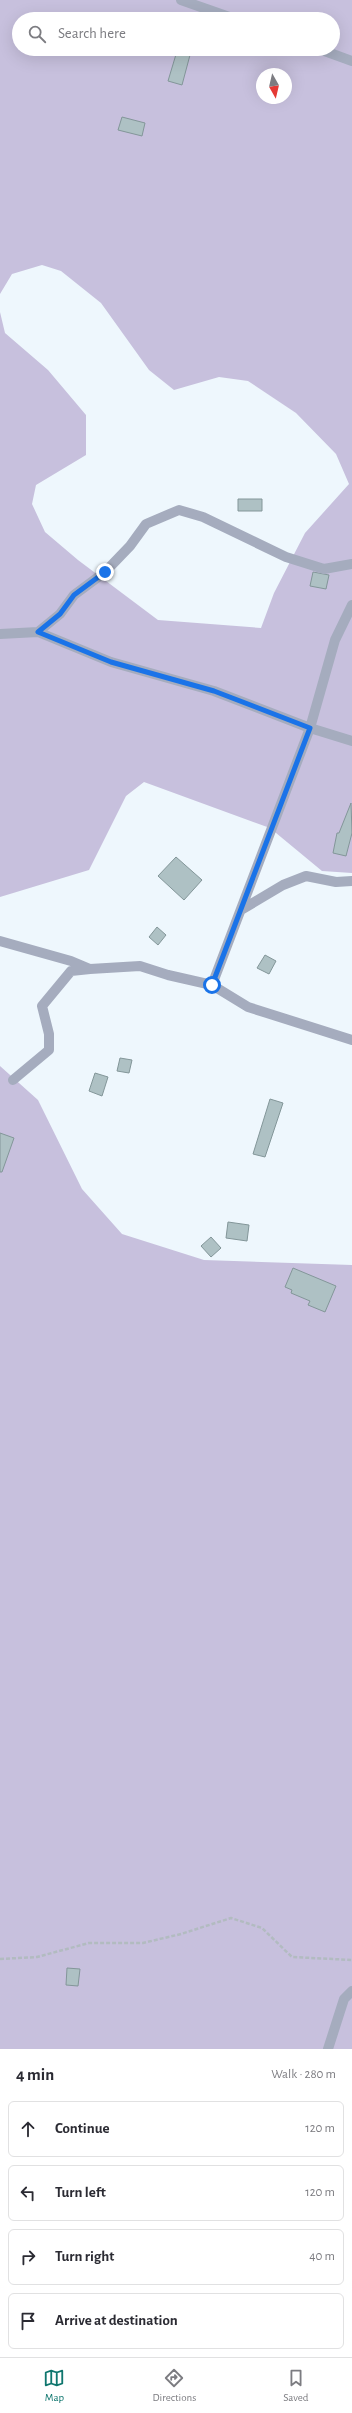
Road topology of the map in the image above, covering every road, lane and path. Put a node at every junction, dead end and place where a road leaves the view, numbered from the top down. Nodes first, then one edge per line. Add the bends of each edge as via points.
1 (181, 0) edge
2 (215, 12) edge
3 (338, 56) edge
4 (352, 61) edge
5 (352, 564) edge
6 (352, 605) edge
7 (38, 632) junction
8 (0, 634) edge
9 (310, 728) junction
10 (352, 741) edge
11 (352, 881) edge
12 (241, 910) junction
13 (0, 941) edge
14 (90, 969) junction
15 (212, 985) junction
16 (352, 1040) edge
17 (13, 1080) dead end
18 (0, 1959) edge
19 (352, 1960) edge
20 (352, 1991) edge
21 (328, 2049) edge

1 - 2 street
3 - 4 street
5 - 7 street via 324,569 286,558 203,517 179,510 146,524 130,546 105,572 74,595 60,614
6 - 9 street via 334,640
7 - 8 street
7 - 9 street via 111,662 214,691
9 - 10 street
9 - 12 street
11 - 12 street via 336,882 306,876 283,885
12 - 15 street
13 - 14 street
14 - 15 street via 140,966
14 - 17 street via 71,971 42,1006 49,1034 49,1050
15 - 16 street via 248,1008
18 - 19 path via 37,1956 89,1943 143,1943 231,1918 262,1928 292,1956
20 - 21 street via 344,1999

